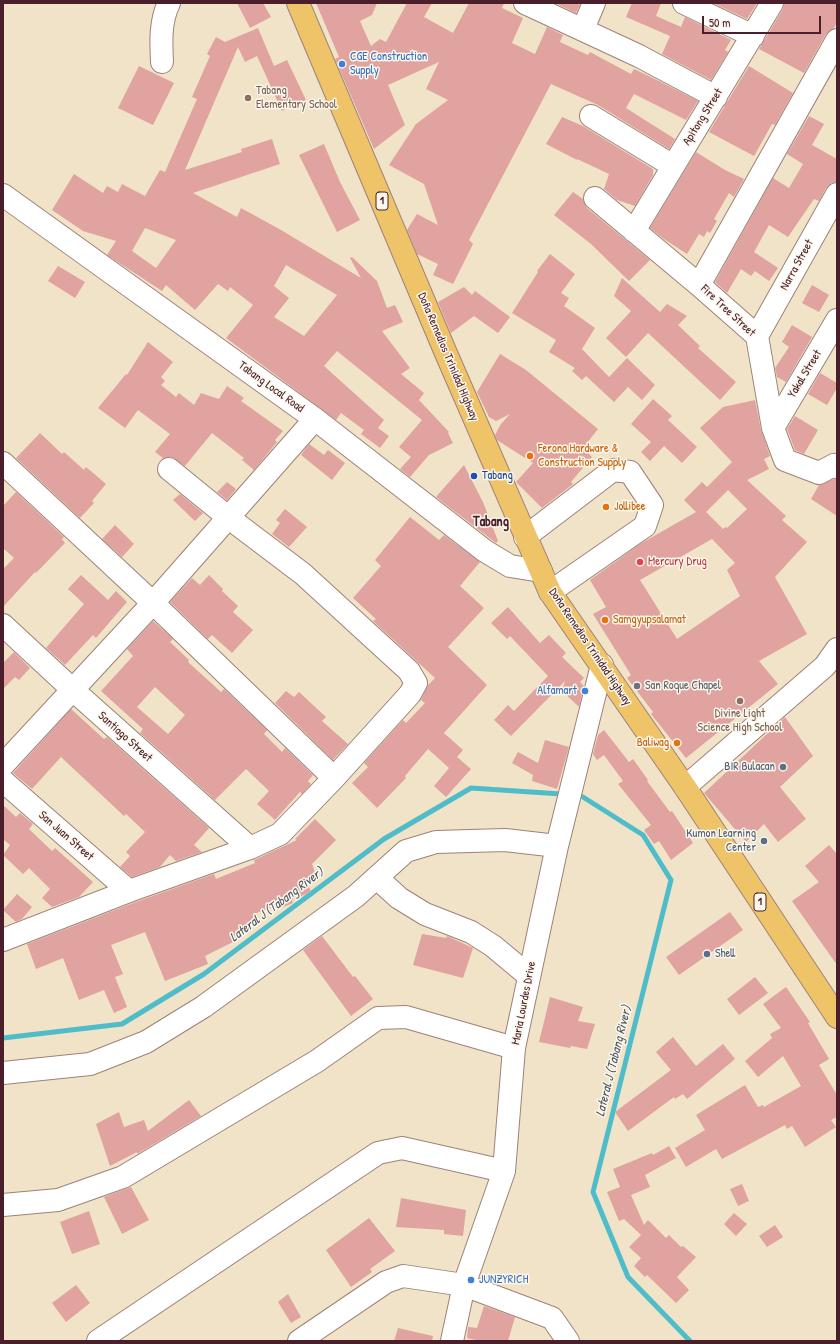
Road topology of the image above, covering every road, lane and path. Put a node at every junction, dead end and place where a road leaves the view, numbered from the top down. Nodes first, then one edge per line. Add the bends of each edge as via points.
1 (169, 3) edge
2 (298, 3) edge
3 (525, 3) edge
4 (594, 3) edge
5 (684, 3) edge
6 (772, 3) edge
7 (583, 29) junction
8 (753, 36) junction
9 (837, 40) edge
10 (162, 62) dead end
11 (716, 97) junction
12 (591, 116) dead end
13 (673, 166) junction
14 (3, 194) edge
15 (837, 194) edge
16 (595, 198) dead end
17 (634, 231) junction
18 (699, 285) junction
19 (837, 320) edge
20 (757, 336) junction
21 (315, 419) junction
22 (773, 428) junction
23 (3, 463) edge
24 (836, 464) edge
25 (169, 469) dead end
26 (229, 518) junction
27 (525, 537) junction
28 (541, 571) junction
29 (550, 592) junction
30 (153, 603) junction
31 (3, 625) edge
32 (837, 649) edge
33 (602, 665) junction
34 (72, 690) junction
35 (3, 765) edge
36 (334, 778) junction
37 (3, 780) edge
38 (685, 787) junction
39 (557, 846) junction
40 (250, 848) junction
41 (377, 878) junction
42 (129, 890) junction
43 (5, 937) edge
44 (529, 976) junction
45 (837, 1017) edge
46 (514, 1048) junction
47 (3, 1073) edge
48 (504, 1171) junction
49 (3, 1205) edge
50 (464, 1285) junction
51 (98, 1341) edge
52 (299, 1341) edge
53 (452, 1341) edge
54 (568, 1341) edge

1 - 10 street via 160,40
2 - 27 highway, Doña Remedios Trinidad Highway / 1
3 - 7 street
4 - 7 street
5 - 8 street
6 - 8 street, Apitong Street
7 - 11 street
8 - 11 street, Apitong Street
9 - 18 street
11 - 13 street, Apitong Street
12 - 13 street
13 - 17 street, Apitong Street
14 - 21 street, Tabang Local Road
15 - 20 street, Narra Street
16 - 17 street, Fire Tree Street
17 - 18 street, Fire Tree Street
18 - 20 street, Fire Tree Street
19 - 22 street, Yakal Street
20 - 22 street, Fire Tree Street
21 - 26 street
21 - 28 street, Tabang Local Road via 485,551 510,566
22 - 24 street, Fire Tree Street via 785,460 819,473
23 - 30 street
25 - 26 street
26 - 30 street
26 - 36 street via 303,574 409,671 416,683 410,694
27 - 28 highway, Doña Remedios Trinidad Highway / 1
27 - 29 street via 613,470 630,472 652,505 645,526
28 - 29 highway, Doña Remedios Trinidad Highway / 1
29 - 33 highway, Doña Remedios Trinidad Highway / 1
30 - 34 street
30 - 36 street
31 - 34 street, Santiago Street
32 - 38 street via 825,666
33 - 38 highway, Doña Remedios Trinidad Highway / 1
33 - 39 street, Maria Lourdes Drive
34 - 35 street
34 - 40 street, Santiago Street
36 - 40 street via 280,834
37 - 42 street, San Juan Street
38 - 45 highway, Doña Remedios Trinidad Highway / 1
39 - 41 street via 505,840 436,842 406,851
39 - 44 street, Maria Lourdes Drive
40 - 42 street
41 - 44 street via 399,898 425,914 471,932 493,946
41 - 47 street via 356,896 203,1006 146,1042 90,1064
42 - 43 street
44 - 46 street, Maria Lourdes Drive
46 - 48 street, Maria Lourdes Drive
46 - 49 street via 406,1017 378,1018 317,1061 123,1177 58,1200
48 - 50 street, Maria Lourdes Drive
48 - 51 street via 402,1148 378,1154
50 - 52 street via 404,1276 386,1282
50 - 53 street, Maria Lourdes Drive
50 - 54 street via 552,1318

